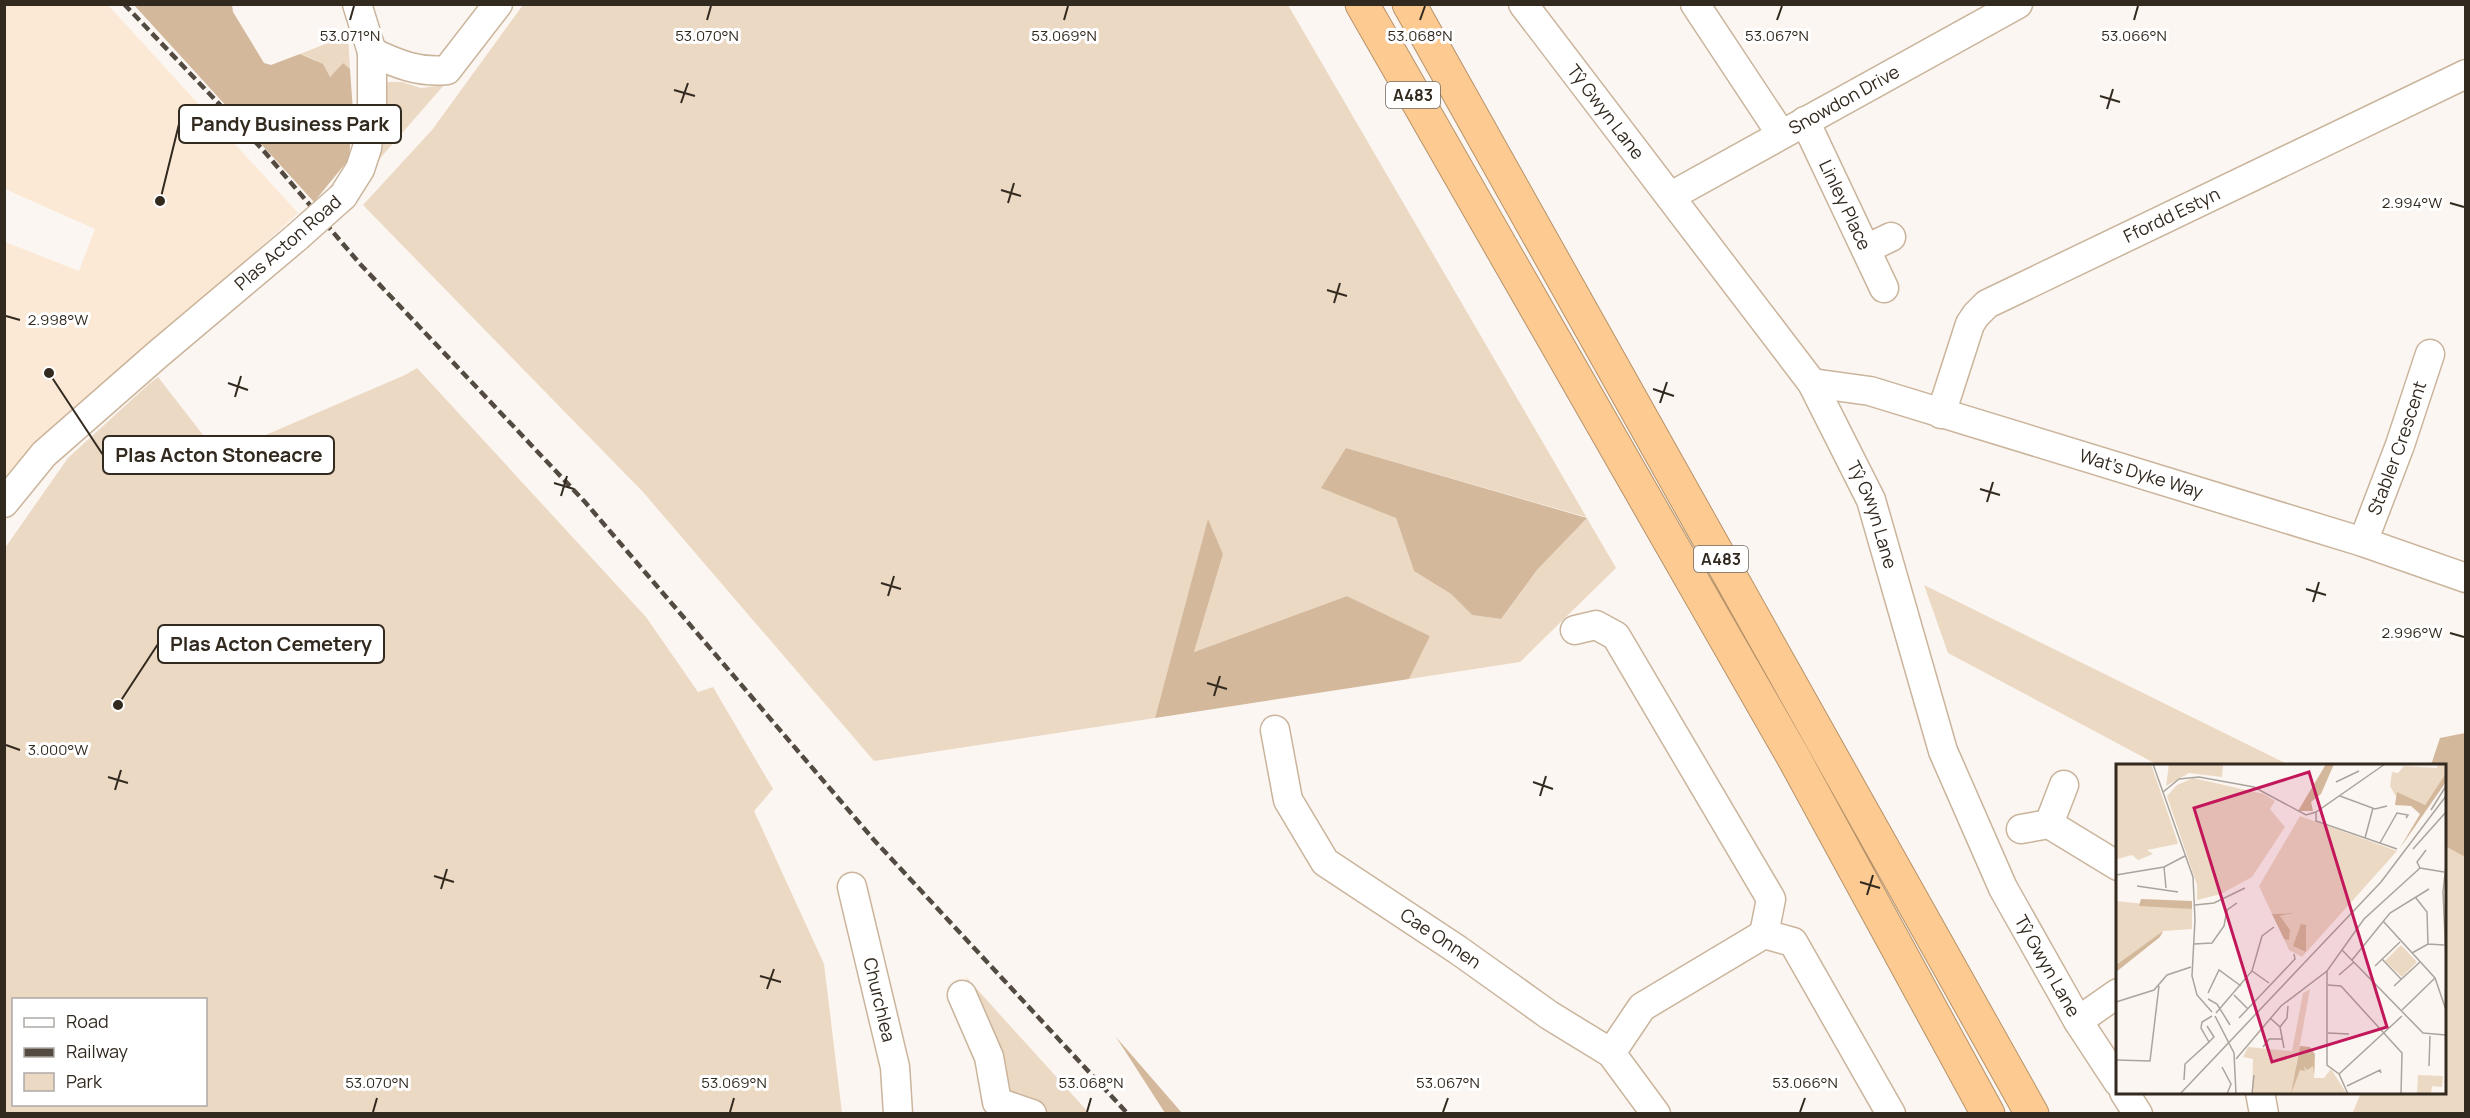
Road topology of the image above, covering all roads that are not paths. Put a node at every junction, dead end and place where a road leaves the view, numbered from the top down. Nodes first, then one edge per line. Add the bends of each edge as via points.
1 (357, 4) edge
2 (498, 4) edge
3 (1362, 4) edge
4 (1409, 4) edge
5 (1523, 4) edge
6 (1695, 4) edge
7 (2018, 4) edge
8 (372, 52) junction
9 (2466, 74) edge
10 (1805, 121) junction
11 (1781, 134) junction
12 (1671, 196) junction
13 (1884, 288) dead end
14 (2430, 354) dead end
15 (1812, 383) junction
16 (1941, 414) junction
17 (4, 503) edge
18 (2363, 542) junction
19 (2466, 578) edge
20 (1575, 630) dead end
21 (1275, 730) dead end
22 (2064, 785) dead end
23 (2049, 824) junction
24 (2021, 828) dead end
25 (2116, 865) edge
26 (852, 887) dead end
27 (1764, 934) junction
28 (2116, 994) edge
29 (962, 995) dead end
30 (2078, 1020) junction
31 (1611, 1053) junction
32 (2116, 1079) edge
33 (2125, 1094) edge
34 (2260, 1094) edge
35 (995, 1108) edge
36 (898, 1113) edge
37 (1032, 1113) edge
38 (1656, 1113) edge
39 (1891, 1113) edge
40 (1988, 1113) edge
41 (2032, 1113) edge
42 (2138, 1113) edge
43 (2264, 1113) edge

1 - 8 street, Plas Acton Road
2 - 8 street via 447,70 428,72
3 - 40 highway, A483 via 1795,760
4 - 41 highway, A483
5 - 12 street, Tŷ Gwyn Lane
6 - 11 street
7 - 10 street, Snowdon Drive
8 - 17 street, Plas Acton Road, bridge via 367,148 360,169 343,196 44,454
9 - 16 street, Ffordd Estyn via 1987,304 1971,324
10 - 11 street, Snowdon Drive
10 - 13 street, Linley Place via 1879,243
11 - 12 street, Snowdon Drive
12 - 15 street, Tŷ Gwyn Lane
14 - 18 street, Stabler Crescent
15 - 16 street, Wat's Dyke Way via 1870,391
15 - 30 street, Tŷ Gwyn Lane via 1871,500 1942,751 2003,888
16 - 18 street, Wat's Dyke Way
18 - 19 street, Wat's Dyke Way
20 - 27 street via 1596,624 1616,636 1771,899
21 - 31 street, Cae Onnen via 1288,800 1325,862
22 - 23 street
23 - 24 street
23 - 25 street
26 - 36 street, Churchlea via 895,1067
27 - 31 street via 1642,1007
27 - 39 street via 1793,942
28 - 30 street
29 - 35 street via 988,1057
30 - 32 street, Tŷ Gwyn Lane
31 - 38 street, Cae Onnen
33 - 42 street
34 - 43 street
35 - 37 street

